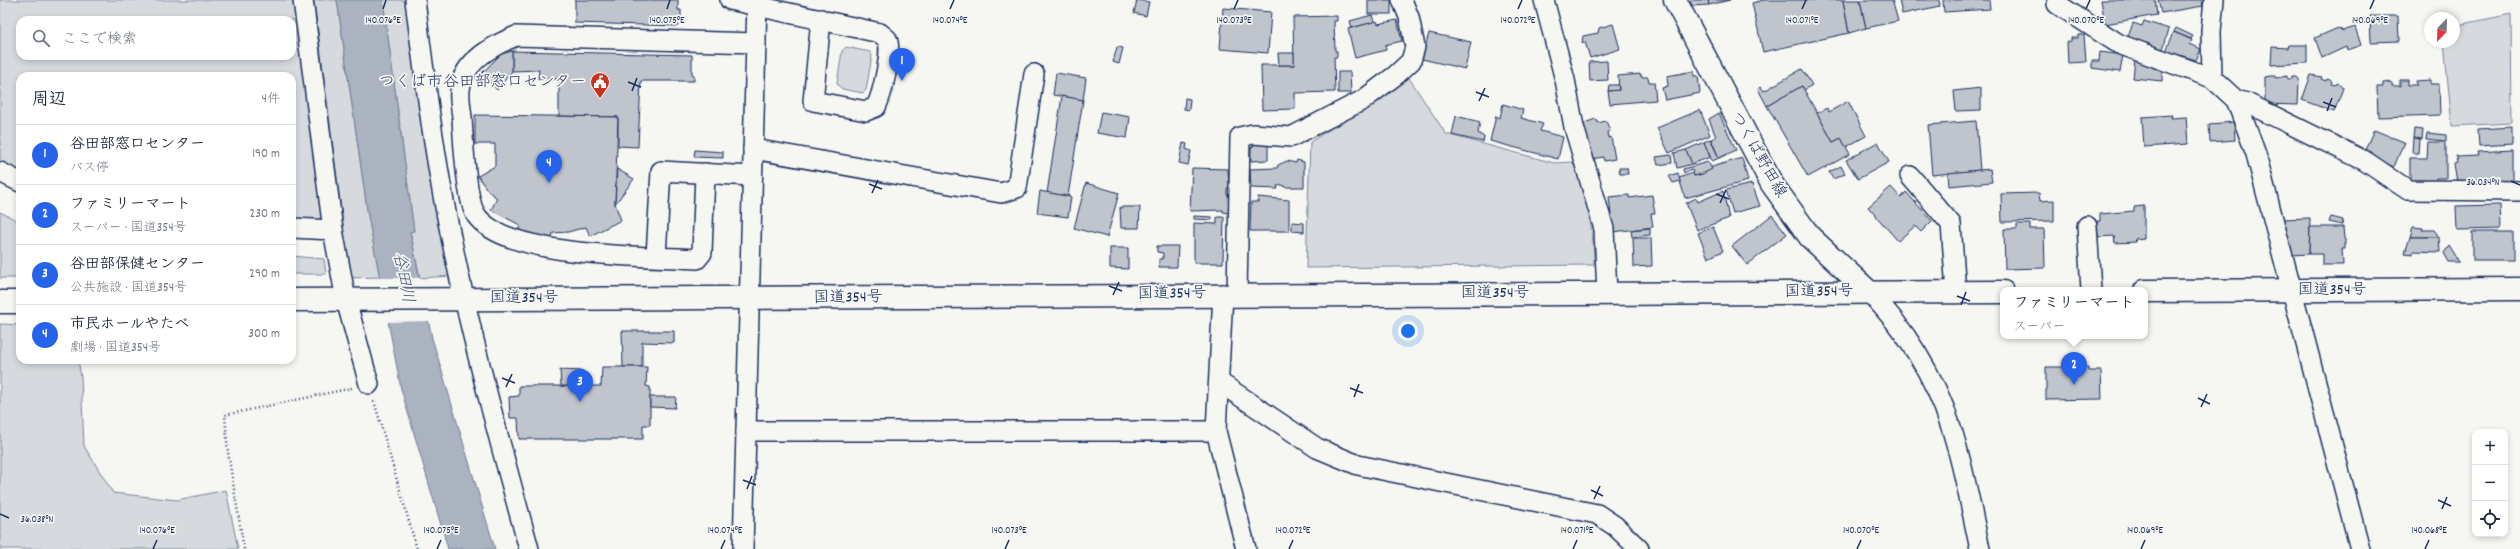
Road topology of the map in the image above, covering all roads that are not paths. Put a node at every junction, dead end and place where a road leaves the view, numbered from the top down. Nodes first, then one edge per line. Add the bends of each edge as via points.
1 (303, 0) edge
2 (416, 0) edge
3 (730, 0) edge
4 (1402, 0) edge
5 (1544, 0) edge
6 (1675, 0) edge
7 (2214, 0) edge
8 (757, 2) edge
9 (2056, 4) dead end
10 (821, 19) junction
11 (756, 43) junction
12 (1034, 74) dead end
13 (2212, 78) junction
14 (2236, 100) junction
15 (753, 149) junction
16 (0, 172) edge
17 (705, 174) junction
18 (752, 176) junction
19 (1910, 176) dead end
20 (16, 180) edge
21 (2520, 190) edge
22 (2087, 226) dead end
23 (296, 228) edge
24 (333, 230) junction
25 (656, 256) junction
26 (2091, 287) edge
27 (2520, 289) edge
28 (2148, 290) edge
29 (2293, 290) junction
30 (1868, 291) junction
31 (1956, 292) junction
32 (2000, 292) edge
33 (1607, 293) junction
34 (1230, 294) junction
35 (459, 298) junction
36 (749, 299) junction
37 (296, 300) edge
38 (352, 300) junction
39 (0, 302) edge
40 (16, 302) edge
41 (1220, 382) junction
42 (369, 384) road end
43 (746, 431) junction
44 (1216, 431) junction
45 (529, 549) edge
46 (743, 549) edge
47 (1246, 549) edge
48 (1639, 549) edge
49 (1980, 549) edge
50 (2360, 549) edge

1 - 24 street
2 - 35 street via 428,112 452,241
3 - 8 street
4 - 34 street via 1414,33 1415,47 1411,61 1396,75 1363,100 1291,137 1253,134 1240,137
5 - 33 street via 1565,80 1574,127 1604,229
6 - 30 main road, つくば野田線 via 1772,184 1810,237
7 - 13 street
8 - 10 street
8 - 11 street
9 - 13 street via 2118,44
10 - 10 street via 880,33 887,40 888,57 881,96 876,107 866,111 813,101
11 - 15 street
11 - 25 street via 516,36 492,46 476,60 465,75 460,89 468,182 476,215 493,230 527,244 566,250
12 - 15 street via 1017,188 1001,193
13 - 14 street
14 - 21 street via 2365,161 2408,190
14 - 29 street via 2256,154
15 - 18 street
16 - 20 street
17 - 18 street
17 - 25 street via 702,253 697,259
17 - 25 street via 661,172
18 - 36 street
19 - 31 street via 1951,224
22 - 26 street
23 - 24 street
24 - 38 street
27 - 29 main road, 国道354号
28 - 29 main road, 国道354号
29 - 50 street
30 - 31 main road, 国道354号
30 - 33 main road, 国道354号
30 - 49 street via 1905,333 1935,388 1951,427
31 - 32 main road, 国道354号
33 - 34 main road, 国道354号
34 - 36 main road, 国道354号
34 - 41 street
35 - 36 main road, 国道354号
35 - 38 main road, 国道354号
35 - 45 street
36 - 43 street
37 - 38 main road, 国道354号
38 - 42 street
39 - 40 main road
41 - 44 street
41 - 48 street via 1317,448 1358,465 1597,514 1615,526
43 - 44 street
43 - 46 street
44 - 47 street

